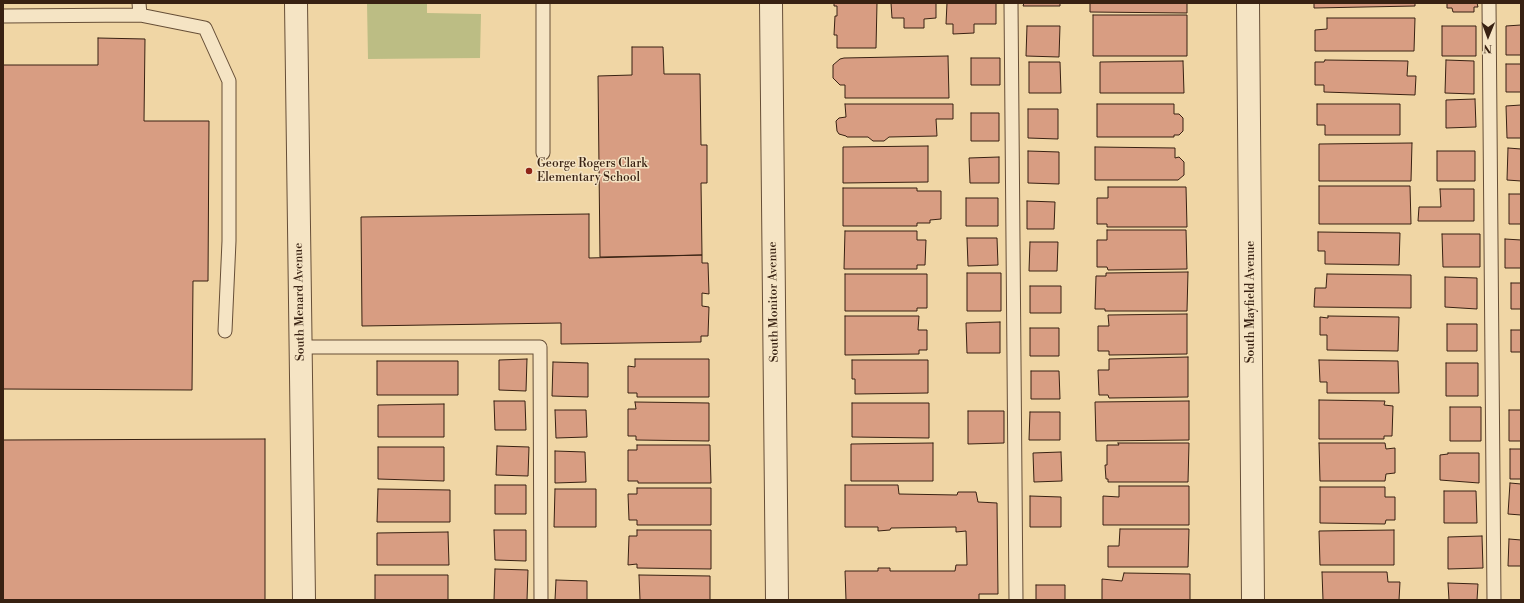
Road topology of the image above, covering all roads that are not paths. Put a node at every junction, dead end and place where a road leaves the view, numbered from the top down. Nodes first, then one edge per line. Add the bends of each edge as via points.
1 (296, 3) edge
2 (543, 3) edge
3 (771, 3) edge
4 (1010, 3) edge
5 (1248, 3) edge
6 (1489, 3) edge
7 (140, 9) edge
8 (3, 16) edge
9 (543, 153) dead end
10 (225, 331) dead end
11 (300, 347) junction
12 (304, 600) edge
13 (541, 600) edge
14 (777, 600) edge
15 (1016, 600) edge
16 (1253, 600) edge
17 (1494, 600) edge

1 - 11 street, South Menard Avenue
2 - 9 lane
3 - 14 street, South Monitor Avenue
4 - 15 lane
5 - 16 street, South Mayfield Avenue
6 - 17 lane
7 - 8 lane
7 - 10 lane via 205,28 229,81 229,241
11 - 12 street, South Menard Avenue
11 - 13 lane via 540,347

